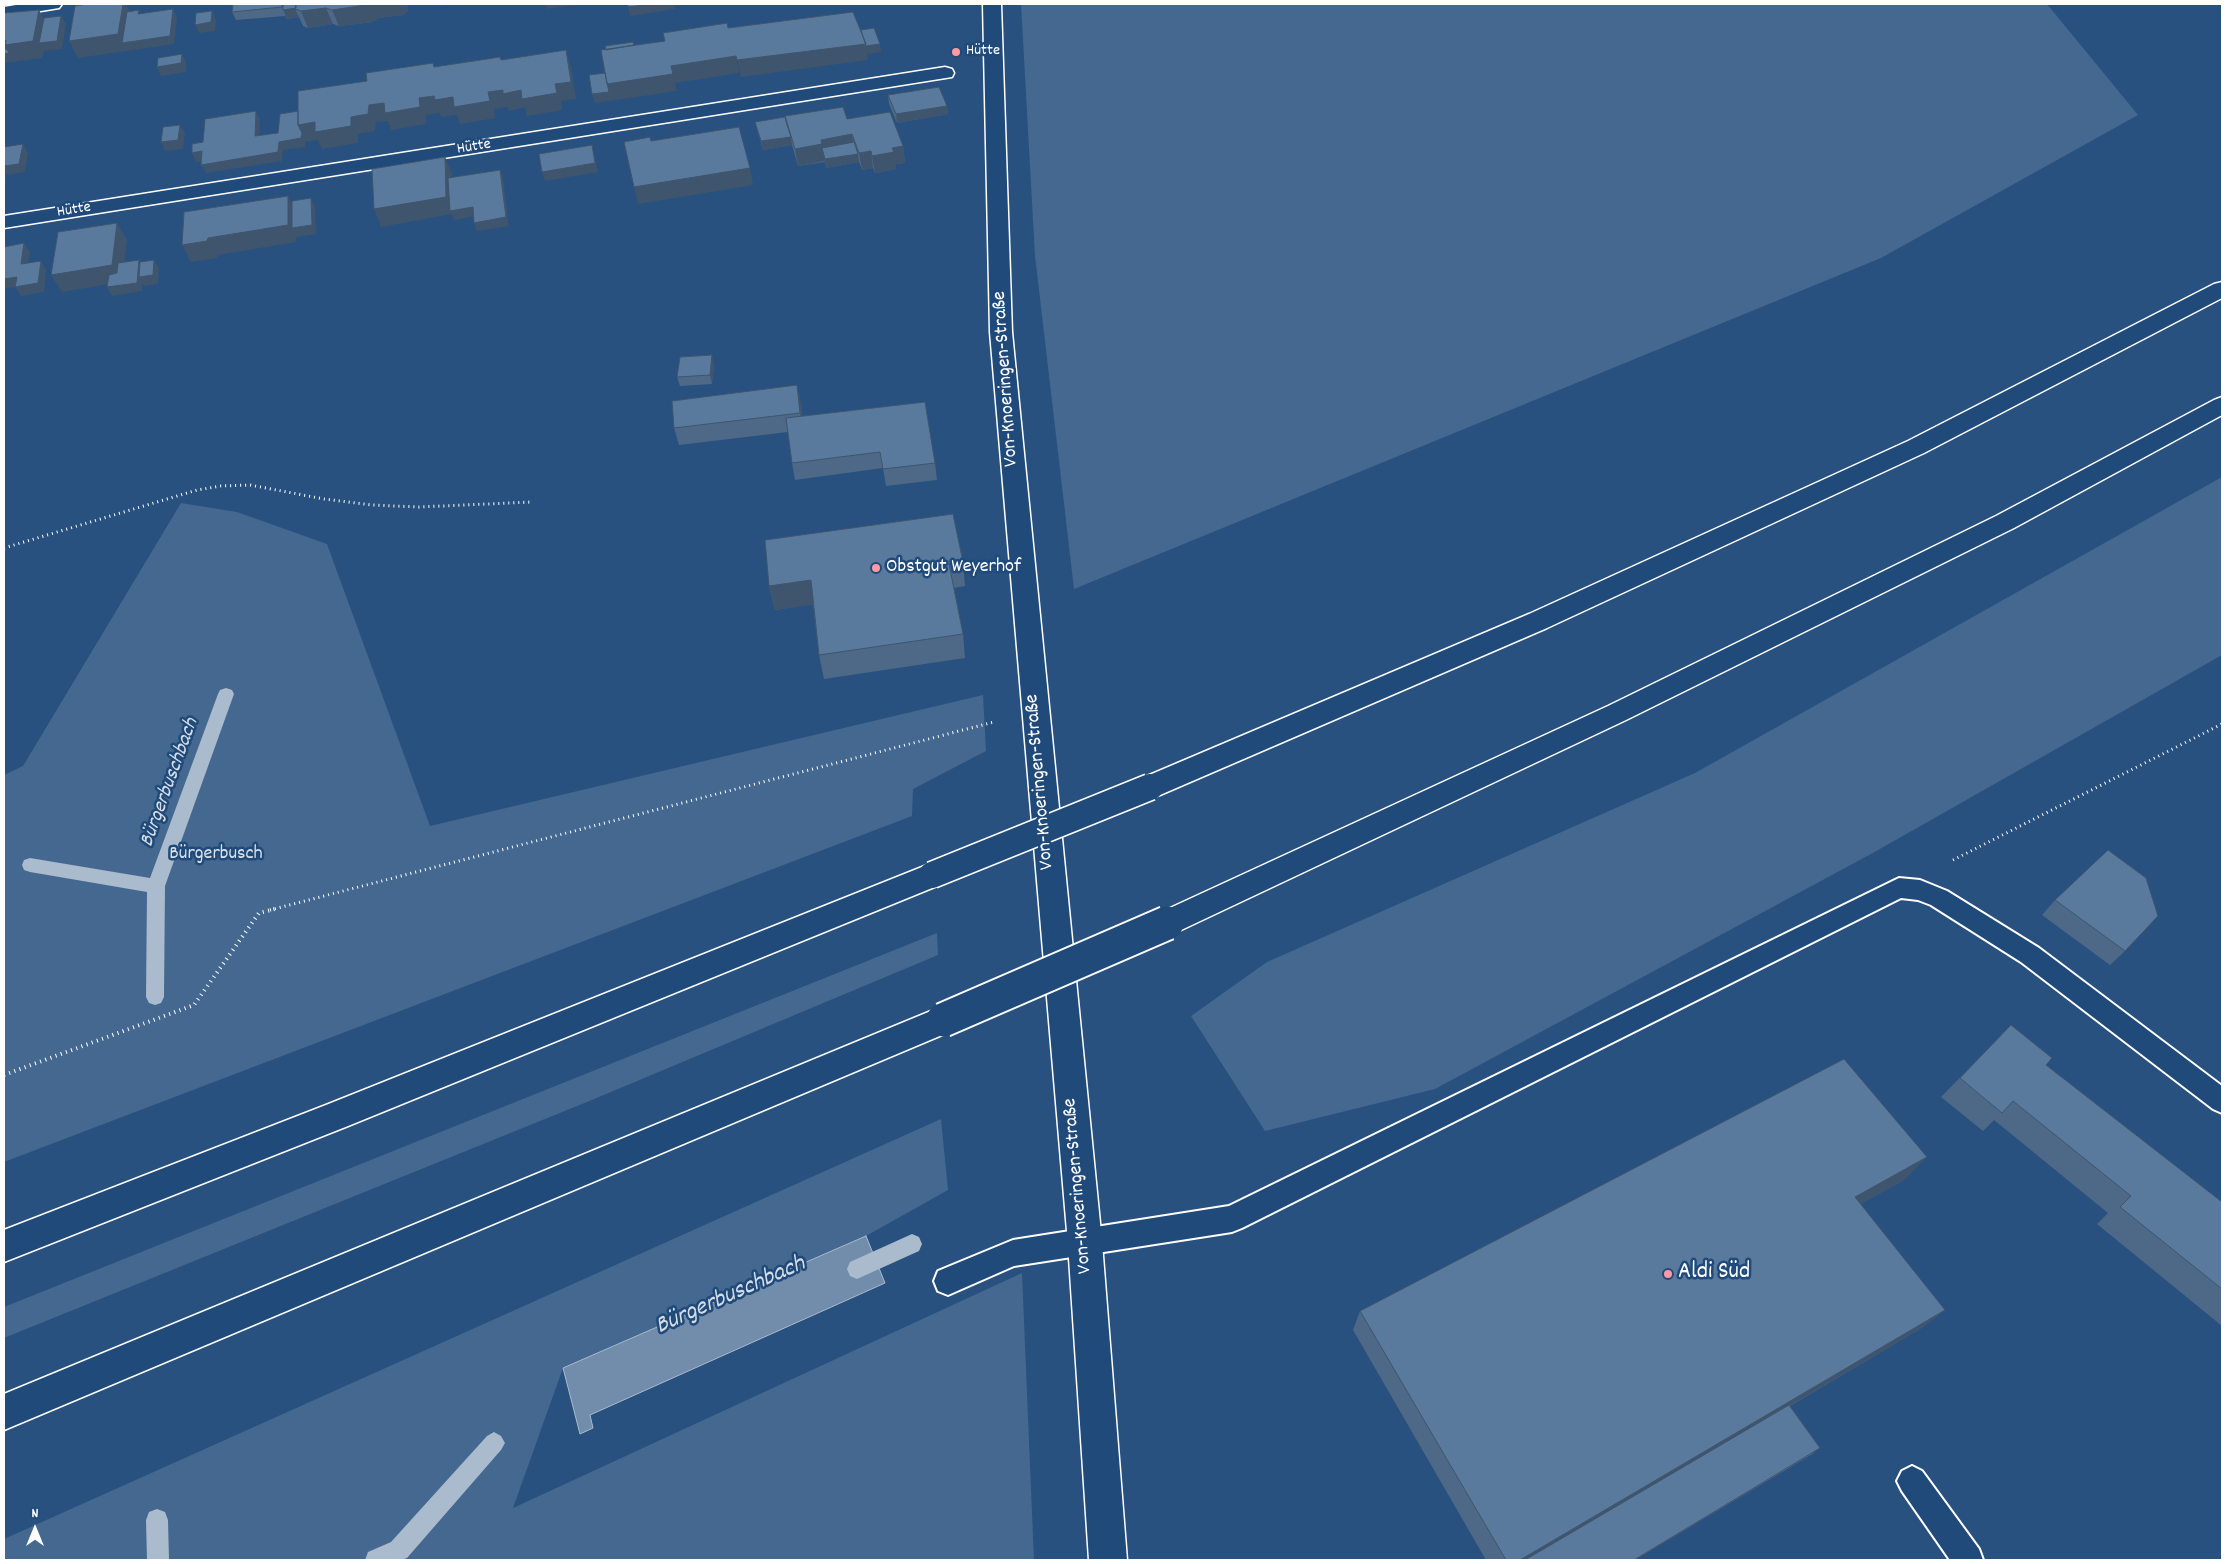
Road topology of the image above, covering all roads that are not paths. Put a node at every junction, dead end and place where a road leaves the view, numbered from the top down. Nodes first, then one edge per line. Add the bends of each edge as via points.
1 (53, 4) edge
2 (992, 4) edge
3 (4, 12) edge
4 (945, 73) dead end
5 (4, 222) edge
6 (2222, 289) edge
7 (2222, 405) edge
8 (2222, 1100) edge
9 (1085, 1243) junction
10 (4, 1246) edge
11 (948, 1281) dead end
12 (4, 1412) edge
13 (1912, 1482) dead end
14 (1108, 1560) edge
15 (1968, 1560) edge

1 - 3 main road
2 - 9 main road, Von-Knoeringen-Straße via 1001,332
4 - 5 main road, Hütte
6 - 10 main road, bridge via 1916,447 1538,621 1150,787 346,1113
7 - 12 main road, bridge via 2005,522 1617,713 1167,923 943,1020
8 - 9 lane via 2030,955 1939,898 1920,890 1898,888 1232,1219
9 - 11 lane via 1013,1253
9 - 14 main road, Von-Knoeringen-Straße
13 - 15 lane

